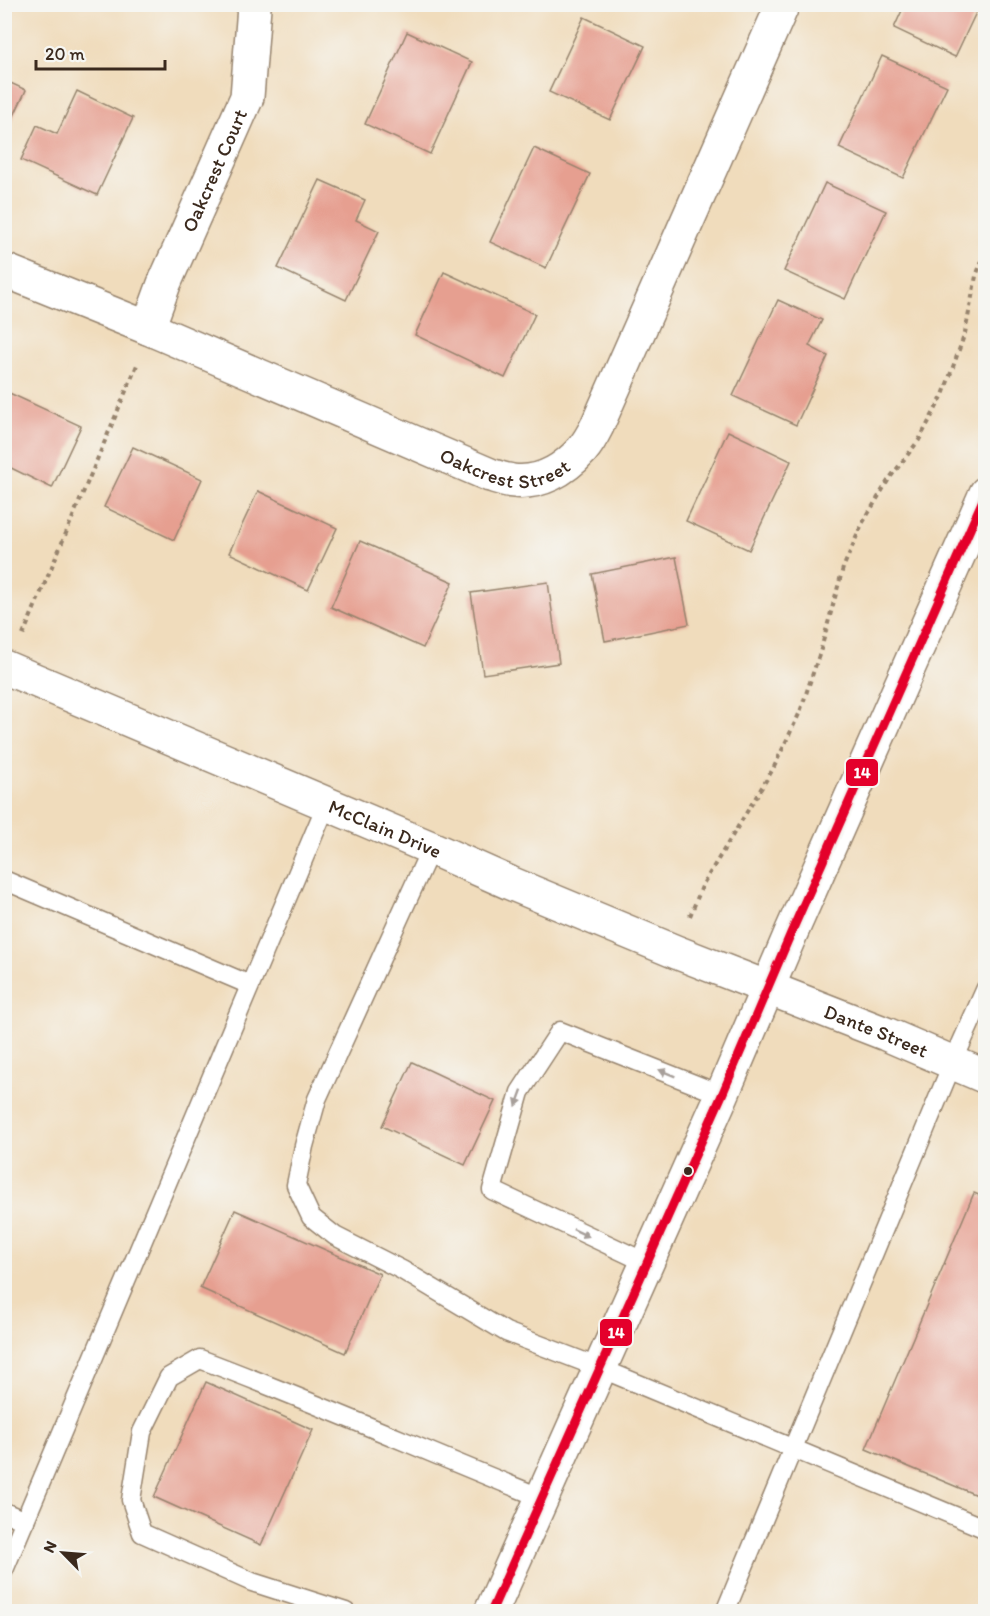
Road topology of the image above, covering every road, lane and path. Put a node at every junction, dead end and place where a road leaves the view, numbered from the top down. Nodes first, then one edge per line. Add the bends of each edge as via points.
1 (783, 4) edge
2 (254, 7) dead end
3 (986, 250) edge
4 (4, 270) edge
5 (148, 328) junction
6 (139, 360) dead end
7 (986, 493) edge
8 (23, 635) dead end
9 (4, 667) edge
10 (327, 803) junction
11 (431, 848) junction
12 (4, 880) edge
13 (688, 922) dead end
14 (250, 985) junction
15 (767, 988) junction
16 (986, 988) edge
17 (953, 1062) junction
18 (986, 1077) edge
19 (722, 1095) junction
20 (647, 1263) junction
21 (600, 1368) junction
22 (792, 1449) junction
23 (542, 1498) junction
24 (4, 1512) edge
25 (26, 1521) junction
26 (986, 1529) edge
27 (4, 1570) edge
28 (346, 1611) edge
29 (490, 1611) edge
30 (725, 1611) edge

1 - 5 street, Oakcrest Street via 597,426 583,449 547,477 530,482 490,475
2 - 5 street, Oakcrest Court via 247,98
3 - 13 path via 976,276 965,333 943,395 919,440 862,524 843,568 800,712 773,769 703,884
4 - 5 street, Oakcrest Street
6 - 8 path
7 - 15 street
9 - 10 street, McClain Drive
10 - 11 street, McClain Drive
10 - 14 lane
11 - 15 street, McClain Drive
11 - 21 lane via 317,1099 296,1185 311,1217 335,1236 402,1270 506,1332
12 - 14 lane
14 - 25 lane
15 - 17 street, Dante Street
15 - 19 street
16 - 17 lane
17 - 18 street, Dante Street
17 - 22 lane
19 - 20 street
19 -> 20 lane via 560,1031 520,1092 492,1190
20 - 21 street
21 - 22 lane
21 - 23 street
22 - 26 lane
22 - 30 lane
23 - 28 lane via 200,1359 169,1377 142,1432 131,1500 142,1533 252,1582
23 - 29 street
24 - 25 lane
25 - 27 lane

